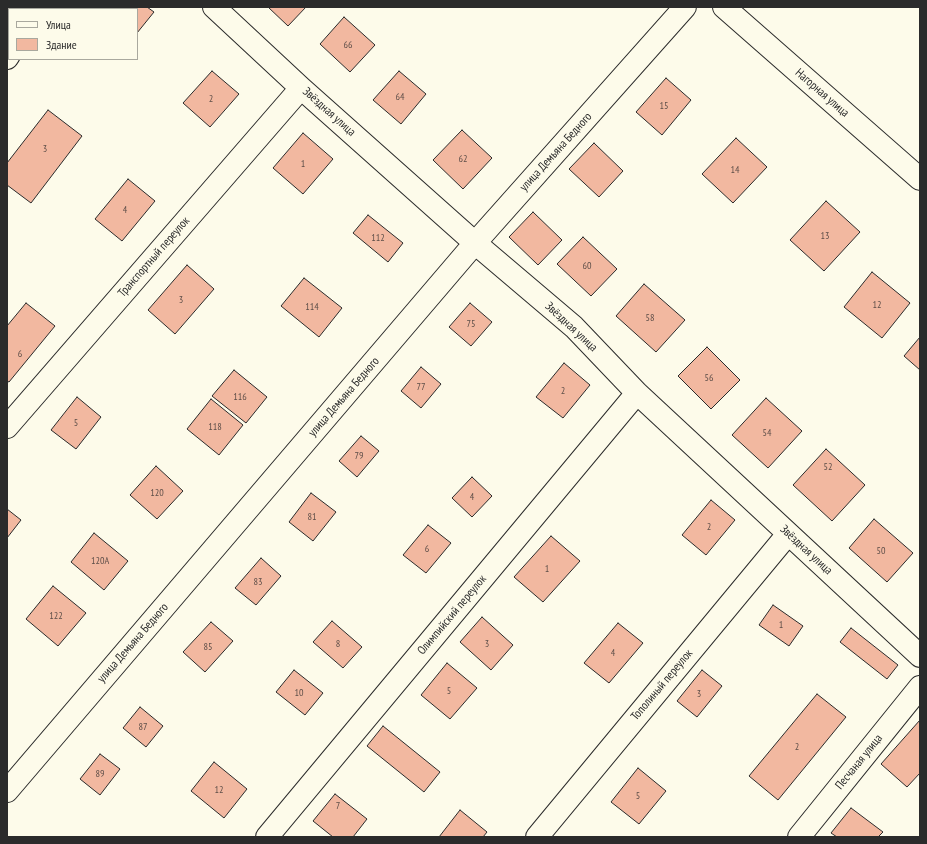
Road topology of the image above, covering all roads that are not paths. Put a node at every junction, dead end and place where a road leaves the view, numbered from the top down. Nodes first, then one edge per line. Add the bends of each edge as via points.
1 (214, 7) edge
2 (685, 7) edge
3 (724, 7) edge
4 (301, 88) junction
5 (920, 179) edge
6 (475, 243) junction
7 (637, 393) junction
8 (7, 427) edge
9 (788, 534) junction
10 (920, 656) edge
11 (920, 687) edge
12 (7, 791) edge
13 (266, 837) edge
14 (537, 837) edge
15 (799, 837) edge

1 - 4 street, Звёздная улица
2 - 6 street, улица Демьяна Бедного
3 - 5 street, Нагорная улица
4 - 6 street, Звёздная улица
4 - 8 street, Транспортный переулок
6 - 7 street, Звёздная улица via 574,327
6 - 12 street, улица Демьяна Бедного
7 - 9 street, Звёздная улица
7 - 13 street, Олимпийский переулок
9 - 10 street, Звёздная улица
9 - 14 street, Тополиный переулок
11 - 15 street, Песчаная улица

